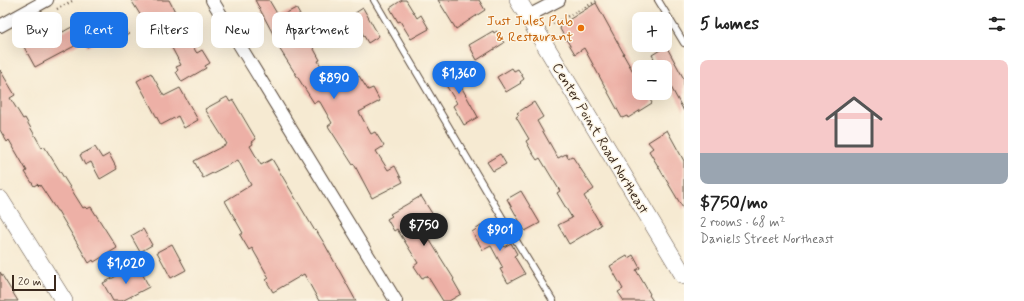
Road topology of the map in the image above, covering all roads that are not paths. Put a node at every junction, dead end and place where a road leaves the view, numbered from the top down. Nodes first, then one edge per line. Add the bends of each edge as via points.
1 (47, 0) edge
2 (212, 0) edge
3 (374, 0) edge
4 (518, 0) edge
5 (559, 0) edge
6 (658, 0) edge
7 (528, 16) junction
8 (0, 26) edge
9 (684, 43) edge
10 (0, 198) edge
11 (684, 276) edge
12 (64, 301) edge
13 (396, 301) edge
14 (553, 301) edge

1 - 8 street
2 - 13 street
3 - 14 lane
4 - 7 main road, Center Point Road Northeast
5 - 7 street
6 - 9 lane
7 - 11 main road, Center Point Road Northeast
10 - 12 main road

